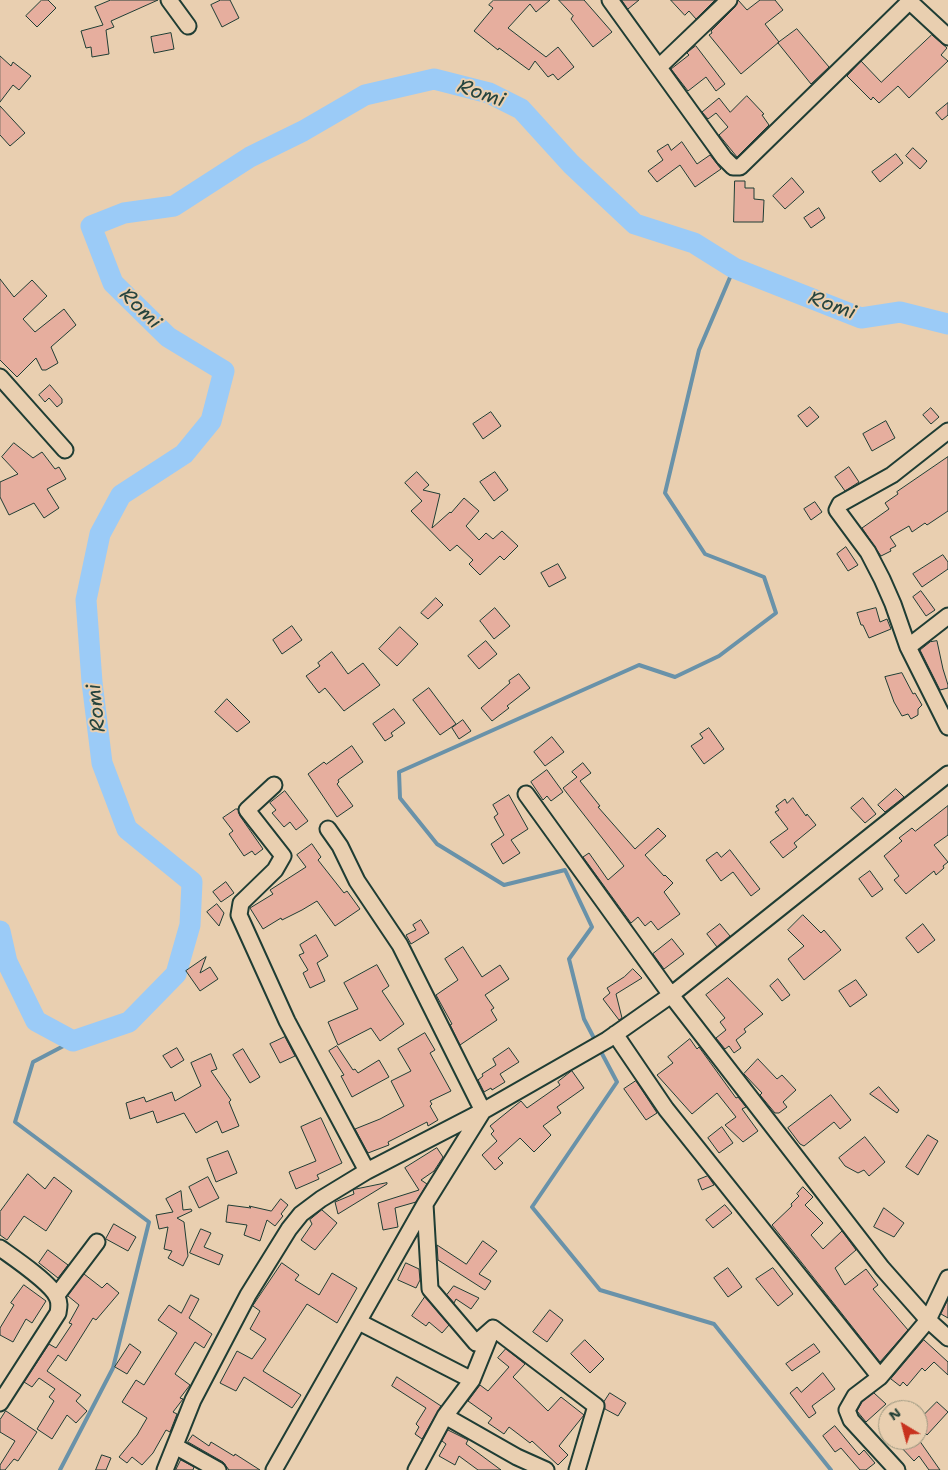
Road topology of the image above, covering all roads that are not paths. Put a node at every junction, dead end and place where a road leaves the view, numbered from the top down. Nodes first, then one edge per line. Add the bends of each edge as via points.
1 (170, 0) edge
2 (610, 0) edge
3 (729, 0) edge
4 (909, 1) edge
5 (188, 26) dead end
6 (948, 37) edge
7 (659, 67) junction
8 (0, 378) edge
9 (948, 431) edge
10 (65, 450) dead end
11 (948, 616) edge
12 (908, 647) junction
13 (948, 727) edge
14 (948, 774) edge
15 (274, 785) dead end
16 (948, 787) edge
17 (526, 794) dead end
18 (920, 797) junction
19 (328, 829) dead end
20 (671, 994) junction
21 (611, 1037) junction
22 (483, 1110) junction
23 (367, 1171) junction
24 (425, 1204) junction
25 (97, 1242) dead end
26 (0, 1248) edge
27 (948, 1278) edge
28 (57, 1295) junction
29 (928, 1320) junction
30 (359, 1322) junction
31 (494, 1328) junction
32 (948, 1338) edge
33 (880, 1377) junction
34 (472, 1380) junction
35 (0, 1403) edge
36 (445, 1416) junction
37 (175, 1446) junction
38 (165, 1470) edge
39 (218, 1470) edge
40 (274, 1470) edge
41 (416, 1470) edge
42 (546, 1470) edge
43 (577, 1470) edge
44 (897, 1470) edge

1 - 5 street
2 - 7 street
3 - 7 street
4 - 6 street
4 - 7 street via 740,167 733,167 724,158
8 - 10 street
9 - 12 street via 892,475 840,504 837,510 868,552 882,579
11 - 12 street
12 - 13 street
14 - 18 street
15 - 23 street via 247,810 283,856 275,870 241,903 239,915 287,1021
16 - 18 street
17 - 20 street
18 - 20 street
19 - 22 street via 357,881 400,945
20 - 21 street
20 - 29 street via 882,1268
21 - 22 street
21 - 33 street
22 - 23 street
22 - 24 street
23 - 37 street via 321,1199 289,1229 243,1303 193,1400
24 - 30 street
24 - 31 street via 430,1289 476,1343
25 - 28 street
26 - 28 street
27 - 29 street
28 - 35 street via 58,1313
29 - 32 street
29 - 33 street
30 - 34 street
30 - 40 street
31 - 34 street
31 - 43 street via 596,1406
33 - 44 street via 855,1396 847,1410 851,1420
34 - 36 street
36 - 41 street
36 - 42 street
37 - 38 street
37 - 39 street

